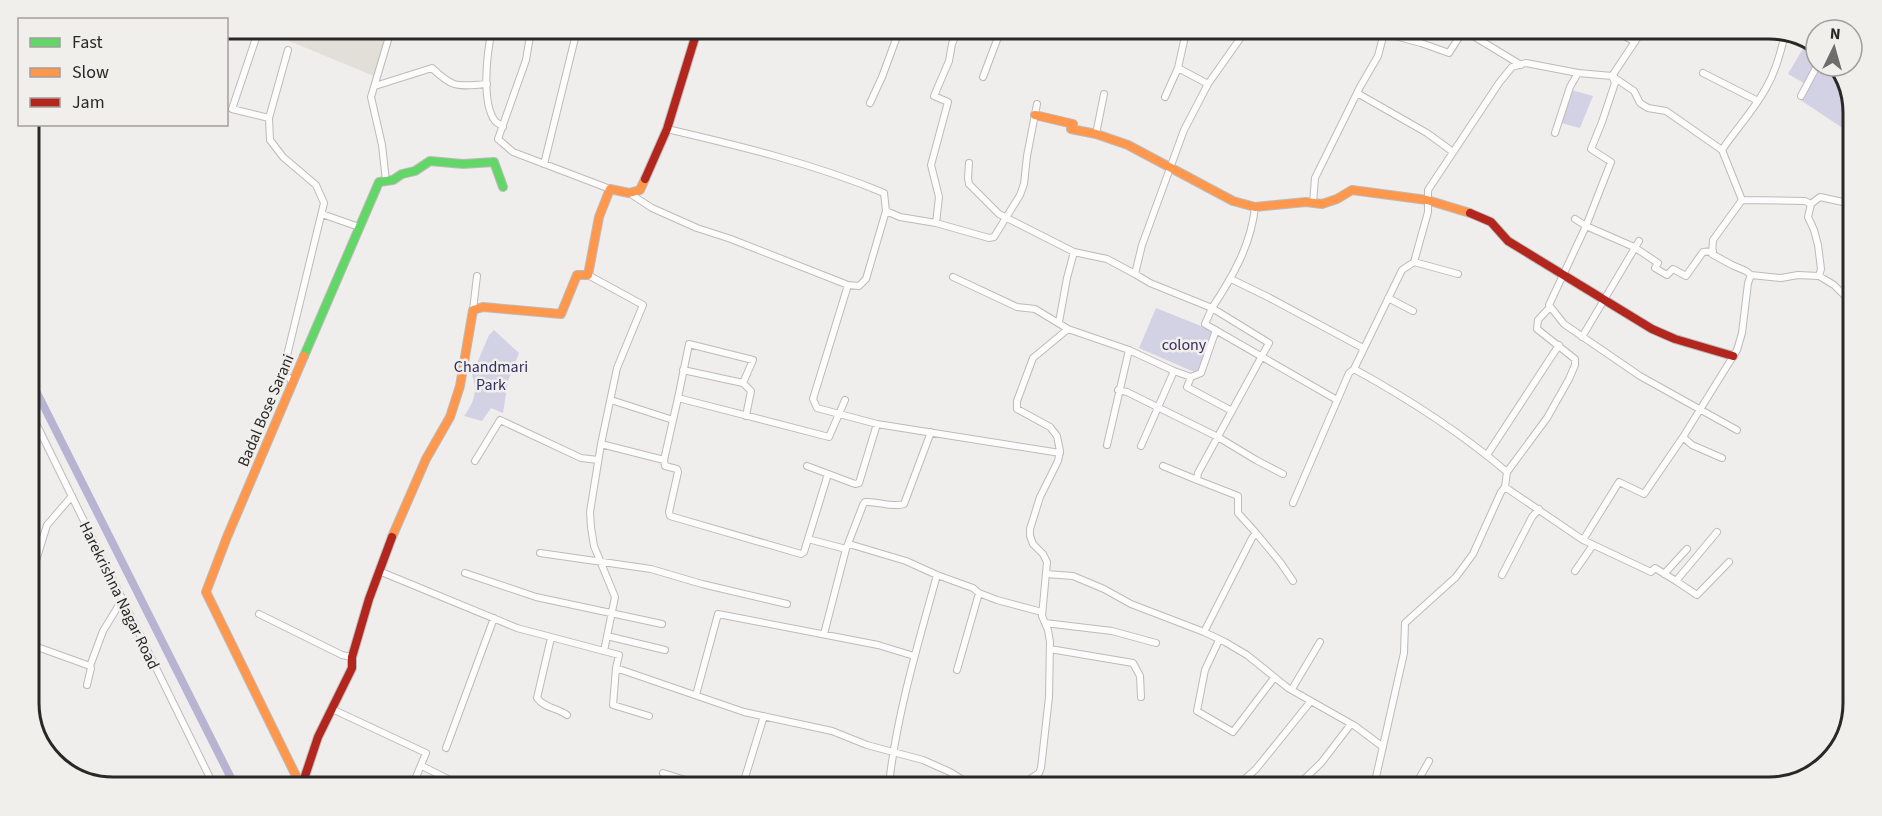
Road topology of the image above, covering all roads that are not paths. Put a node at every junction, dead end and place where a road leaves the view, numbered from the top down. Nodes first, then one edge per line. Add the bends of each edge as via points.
1 (256, 39) edge
2 (388, 39) edge
3 (491, 39) edge
4 (530, 39) edge
5 (575, 39) edge
6 (695, 39) edge
7 (896, 39) edge
8 (954, 39) edge
9 (997, 39) edge
10 (1185, 39) edge
11 (1240, 39) edge
12 (1382, 39) edge
13 (1406, 39) edge
14 (1457, 39) edge
15 (1478, 39) edge
16 (1630, 39) edge
17 (1637, 39) edge
18 (1784, 40) edge
19 (1635, 42) junction
20 (288, 50) dead end
21 (1521, 65) junction
22 (1178, 68) junction
23 (1578, 73) junction
24 (1703, 73) dead end
25 (1612, 76) junction
26 (983, 77) dead end
27 (1811, 78) edge
28 (487, 84) junction
29 (1208, 84) junction
30 (375, 86) junction
31 (1357, 93) junction
32 (1104, 94) dead end
33 (1801, 96) dead end
34 (1165, 97) dead end
35 (1758, 101) junction
36 (870, 103) dead end
37 (1038, 104) dead end
38 (1035, 115) junction
39 (269, 118) junction
40 (503, 127) junction
41 (667, 129) junction
42 (1096, 134) junction
43 (1555, 134) dead end
44 (1722, 150) junction
45 (1453, 152) junction
46 (969, 163) dead end
47 (544, 164) junction
48 (1171, 167) junction
49 (386, 181) junction
50 (503, 187) dead end
51 (610, 189) junction
52 (629, 193) junction
53 (1427, 200) junction
54 (1742, 200) junction
55 (1843, 202) edge
56 (1313, 203) junction
57 (1811, 204) junction
58 (1255, 207) junction
59 (886, 210) junction
60 (322, 214) junction
61 (1006, 218) junction
62 (1575, 219) dead end
63 (936, 223) junction
64 (1586, 226) junction
65 (359, 227) junction
66 (1636, 244) junction
67 (1713, 251) junction
68 (1074, 252) junction
69 (1414, 262) junction
70 (1135, 274) junction
71 (1458, 274) dead end
72 (588, 275) junction
73 (1565, 275) junction
74 (1751, 275) junction
75 (477, 276) dead end
76 (1820, 276) junction
77 (953, 277) dead end
78 (1231, 279) junction
79 (848, 285) junction
80 (1843, 294) edge
81 (1388, 298) junction
82 (1603, 299) junction
83 (1550, 307) junction
84 (1212, 308) junction
85 (473, 310) junction
86 (1413, 311) dead end
87 (1059, 322) junction
88 (1068, 329) junction
89 (1216, 330) junction
90 (1582, 337) junction
91 (1559, 345) junction
92 (1363, 348) junction
93 (1129, 350) junction
94 (1733, 356) junction
95 (1262, 357) junction
96 (1354, 369) junction
97 (684, 370) junction
98 (1174, 371) junction
99 (1191, 377) junction
100 (293, 382) junction
101 (743, 383) junction
102 (1118, 390) junction
103 (678, 398) junction
104 (611, 400) junction
105 (845, 400) dead end
106 (1337, 400) junction
107 (1159, 407) junction
108 (1699, 410) junction
109 (1232, 411) junction
110 (838, 414) junction
111 (746, 416) junction
112 (673, 420) junction
113 (877, 424) junction
114 (1737, 430) dead end
115 (40, 431) edge
116 (931, 432) junction
117 (1218, 437) junction
118 (1683, 438) junction
119 (601, 444) junction
120 (1107, 445) dead end
121 (1141, 446) dead end
122 (1060, 453) junction
123 (1487, 455) junction
124 (1722, 458) dead end
125 (598, 460) junction
126 (664, 460) junction
127 (475, 461) dead end
128 (807, 466) dead end
129 (1163, 466) dead end
130 (1507, 472) junction
131 (828, 474) junction
132 (1282, 474) dead end
133 (1197, 480) junction
134 (1505, 487) junction
135 (72, 496) junction
136 (1293, 502) dead end
137 (1539, 509) junction
138 (1717, 532) dead end
139 (1256, 533) junction
140 (808, 539) junction
141 (1583, 540) junction
142 (1593, 545) junction
143 (848, 546) junction
144 (1687, 549) dead end
145 (39, 551) edge
146 (540, 553) dead end
147 (600, 561) junction
148 (1729, 562) dead end
149 (379, 571) junction
150 (1575, 571) dead end
151 (465, 573) dead end
152 (1046, 574) junction
153 (1664, 574) junction
154 (937, 575) junction
155 (1502, 575) dead end
156 (1676, 580) junction
157 (1293, 581) dead end
158 (979, 593) junction
159 (123, 600) junction
160 (787, 604) dead end
161 (1042, 612) junction
162 (259, 614) dead end
163 (611, 614) junction
164 (494, 618) junction
165 (1045, 623) junction
166 (662, 624) dead end
167 (1204, 632) junction
168 (824, 634) junction
169 (607, 636) junction
170 (551, 638) junction
171 (1219, 640) junction
172 (1320, 642) dead end
173 (1156, 643) dead end
174 (39, 648) edge
175 (1050, 649) junction
176 (664, 650) dead end
177 (604, 651) junction
178 (914, 656) junction
179 (352, 657) junction
180 (90, 666) junction
181 (616, 668) junction
182 (957, 669) dead end
183 (1274, 678) junction
184 (87, 685) dead end
185 (1292, 689) junction
186 (696, 695) junction
187 (1141, 697) dead end
188 (1311, 701) junction
189 (332, 709) junction
190 (567, 716) dead end
191 (649, 716) dead end
192 (764, 716) junction
193 (1351, 724) junction
194 (1383, 747) junction
195 (446, 748) dead end
196 (893, 752) junction
197 (1429, 761) dead end
198 (422, 766) junction
199 (663, 773) dead end
200 (210, 777) edge
201 (298, 777) edge
202 (303, 777) edge
203 (416, 777) edge
204 (444, 777) edge
205 (676, 777) edge
206 (745, 777) edge
207 (890, 777) edge
208 (959, 777) edge
209 (1034, 777) edge
210 (1247, 777) edge
211 (1306, 777) edge
212 (1376, 777) edge
213 (1420, 777) edge

1 - 39 street via 232,109
2 - 30 street
3 - 28 street
4 - 40 street
5 - 47 street
6 - 41 street
7 - 36 street
8 - 63 street via 934,96 948,102 931,165 939,197
9 - 26 street
10 - 22 street
11 - 29 street
12 - 31 street via 1378,56
13 - 14 street via 1449,53
15 - 21 street
16 - 19 street
17 - 19 street
18 - 35 street via 1775,70
19 - 25 street
20 - 39 street
21 - 23 street via 1538,64
21 - 45 street via 1512,67 1499,83
22 - 29 street
22 - 34 street
23 - 25 street
23 - 43 street
24 - 35 street
25 - 44 street via 1634,91 1640,103 1665,111
25 - 64 street via 1615,82 1591,149 1611,162
27 - 33 street
28 - 30 street via 457,86 432,68
28 - 40 street via 489,107
29 - 48 street via 1184,130
30 - 49 street via 371,97
31 - 45 street
31 - 56 street via 1315,178
32 - 42 street
35 - 44 street
37 - 38 street
38 - 42 street via 1073,123 1071,129
38 - 61 street via 1024,184
39 - 60 street via 270,140 283,157 316,185 324,203
40 - 47 street via 498,139 513,152
41 - 52 street via 640,190
41 - 59 street via 737,145 858,182 884,193
42 - 48 street
44 - 54 street
45 - 53 street via 1428,190
46 - 61 street via 969,184
47 - 51 street
48 - 58 street via 1233,201
48 - 70 street
49 - 50 street via 415,171 430,160 495,162
49 - 65 street, Badal Bose Sarani via 379,182
51 - 52 street
51 - 72 street via 599,217
52 - 79 street via 697,228
53 - 56 street via 1352,190 1337,199
53 - 69 street via 1425,227
53 - 73 street via 1491,222 1508,241
54 - 57 street
54 - 67 street via 1713,240
55 - 57 street via 1820,197
56 - 58 street
57 - 76 street via 1808,217 1818,245
58 - 78 street via 1247,245
59 - 63 street
59 - 79 street via 866,279 859,286
60 - 65 street
60 - 100 street via 283,372
61 - 63 street via 994,237 989,238
61 - 68 street
62 - 64 street
64 - 66 street
64 - 73 street
65 - 100 street, Badal Bose Sarani
66 - 67 street via 1658,263 1655,268 1667,275 1673,269 1686,276 1703,252
66 - 82 street
67 - 74 street via 1712,254
68 - 70 street via 1107,260
68 - 87 street
69 - 71 street
69 - 81 street via 1402,270
70 - 84 street
72 - 85 street via 577,275 561,314 483,307
72 - 104 street via 643,305 618,368
73 - 82 street
73 - 83 street
74 - 76 street
74 - 94 street via 1742,333
75 - 85 street
76 - 80 street
77 - 87 street
78 - 84 street
78 - 92 street
79 - 110 street via 813,399 817,408
81 - 86 street
81 - 92 street
82 - 90 street
82 - 94 street via 1652,329
83 - 90 street
83 - 91 street via 1538,320 1537,329
84 - 89 street via 1205,324
84 - 95 street via 1269,343
85 - 149 street via 460,386 450,417 426,459
87 - 88 street
88 - 93 street
88 - 122 street via 1033,358 1017,401 1017,409 1050,427 1057,436
89 - 95 street
89 - 99 street via 1201,373
90 - 108 street
91 - 123 street
91 - 130 street via 1575,359 1569,379 1547,418
92 - 96 street
93 - 98 street
93 - 102 street
94 - 108 street
95 - 106 street
95 - 109 street
96 - 106 street
96 - 123 street via 1400,394
97 - 101 street
97 - 101 street via 689,344 753,360
97 - 103 street
98 - 99 street
98 - 107 street
99 - 109 street via 1187,387
100 - 201 street, Badal Bose Sarani via 206,592
101 - 111 street via 751,391
102 - 107 street
102 - 120 street
103 - 111 street
103 - 112 street
104 - 112 street
104 - 119 street
105 - 110 street
106 - 136 street
107 - 117 street
107 - 121 street
108 - 114 street
108 - 118 street
109 - 117 street
110 - 111 street via 830,437
110 - 113 street
112 - 126 street
113 - 116 street
113 - 131 street via 859,483
115 - 135 street, Harekrishna Nagar Road
116 - 122 street
116 - 143 street via 906,501 892,506 865,502
117 - 132 street
117 - 133 street
118 - 124 street
118 - 141 street via 1644,494 1619,482
119 - 125 street
119 - 126 street
122 - 152 street via 1030,528 1033,544 1045,558
123 - 130 street
125 - 127 street via 581,458 500,420
125 - 147 street via 590,512
126 - 140 street via 665,466 678,472 669,512 673,517 801,554
128 - 131 street
129 - 133 street
130 - 134 street
131 - 140 street
133 - 139 street via 1238,496 1238,513
134 - 137 street
134 - 194 street via 1473,554 1456,577 1405,623 1404,653
135 - 145 street via 47,525
135 - 159 street, Harekrishna Nagar Road
137 - 141 street
137 - 155 street
138 - 156 street
139 - 157 street
139 - 167 street
140 - 143 street
141 - 142 street
142 - 150 street
142 - 153 street via 1651,572 1655,568
143 - 154 street via 906,561
143 - 168 street
144 - 153 street
146 - 147 street
147 - 160 street via 651,569
147 - 163 street via 615,597
148 - 156 street via 1697,595
149 - 164 street
149 - 179 street
151 - 163 street via 536,597
152 - 161 street
152 - 167 street via 1073,576
153 - 156 street
154 - 158 street
154 - 178 street
158 - 161 street
158 - 182 street
159 - 180 street via 103,631
159 - 200 street, Harekrishna Nagar Road
161 - 165 street
162 - 179 street
163 - 166 street
163 - 169 street
164 - 170 street
164 - 195 street
165 - 173 street via 1112,631
165 - 175 street
167 - 171 street
168 - 178 street
168 - 186 street via 718,614
169 - 176 street
169 - 177 street
170 - 177 street
170 - 190 street via 537,698
171 - 183 street via 1247,655
171 - 183 street via 1205,670 1197,711 1233,732
172 - 185 street
174 - 180 street
175 - 187 street via 1133,663 1140,676
175 - 209 street via 1045,740 1041,768
177 - 181 street via 618,655
178 - 196 street
179 - 189 street via 352,668
180 - 184 street
181 - 186 street
181 - 191 street via 613,705
183 - 185 street
185 - 188 street
186 - 192 street
188 - 193 street
188 - 210 street
189 - 198 street via 426,753
189 - 202 street
192 - 196 street via 832,731
192 - 206 street
193 - 194 street
193 - 211 street
194 - 212 street
196 - 207 street
196 - 208 street via 923,760
197 - 213 street
198 - 203 street
198 - 204 street
199 - 205 street

